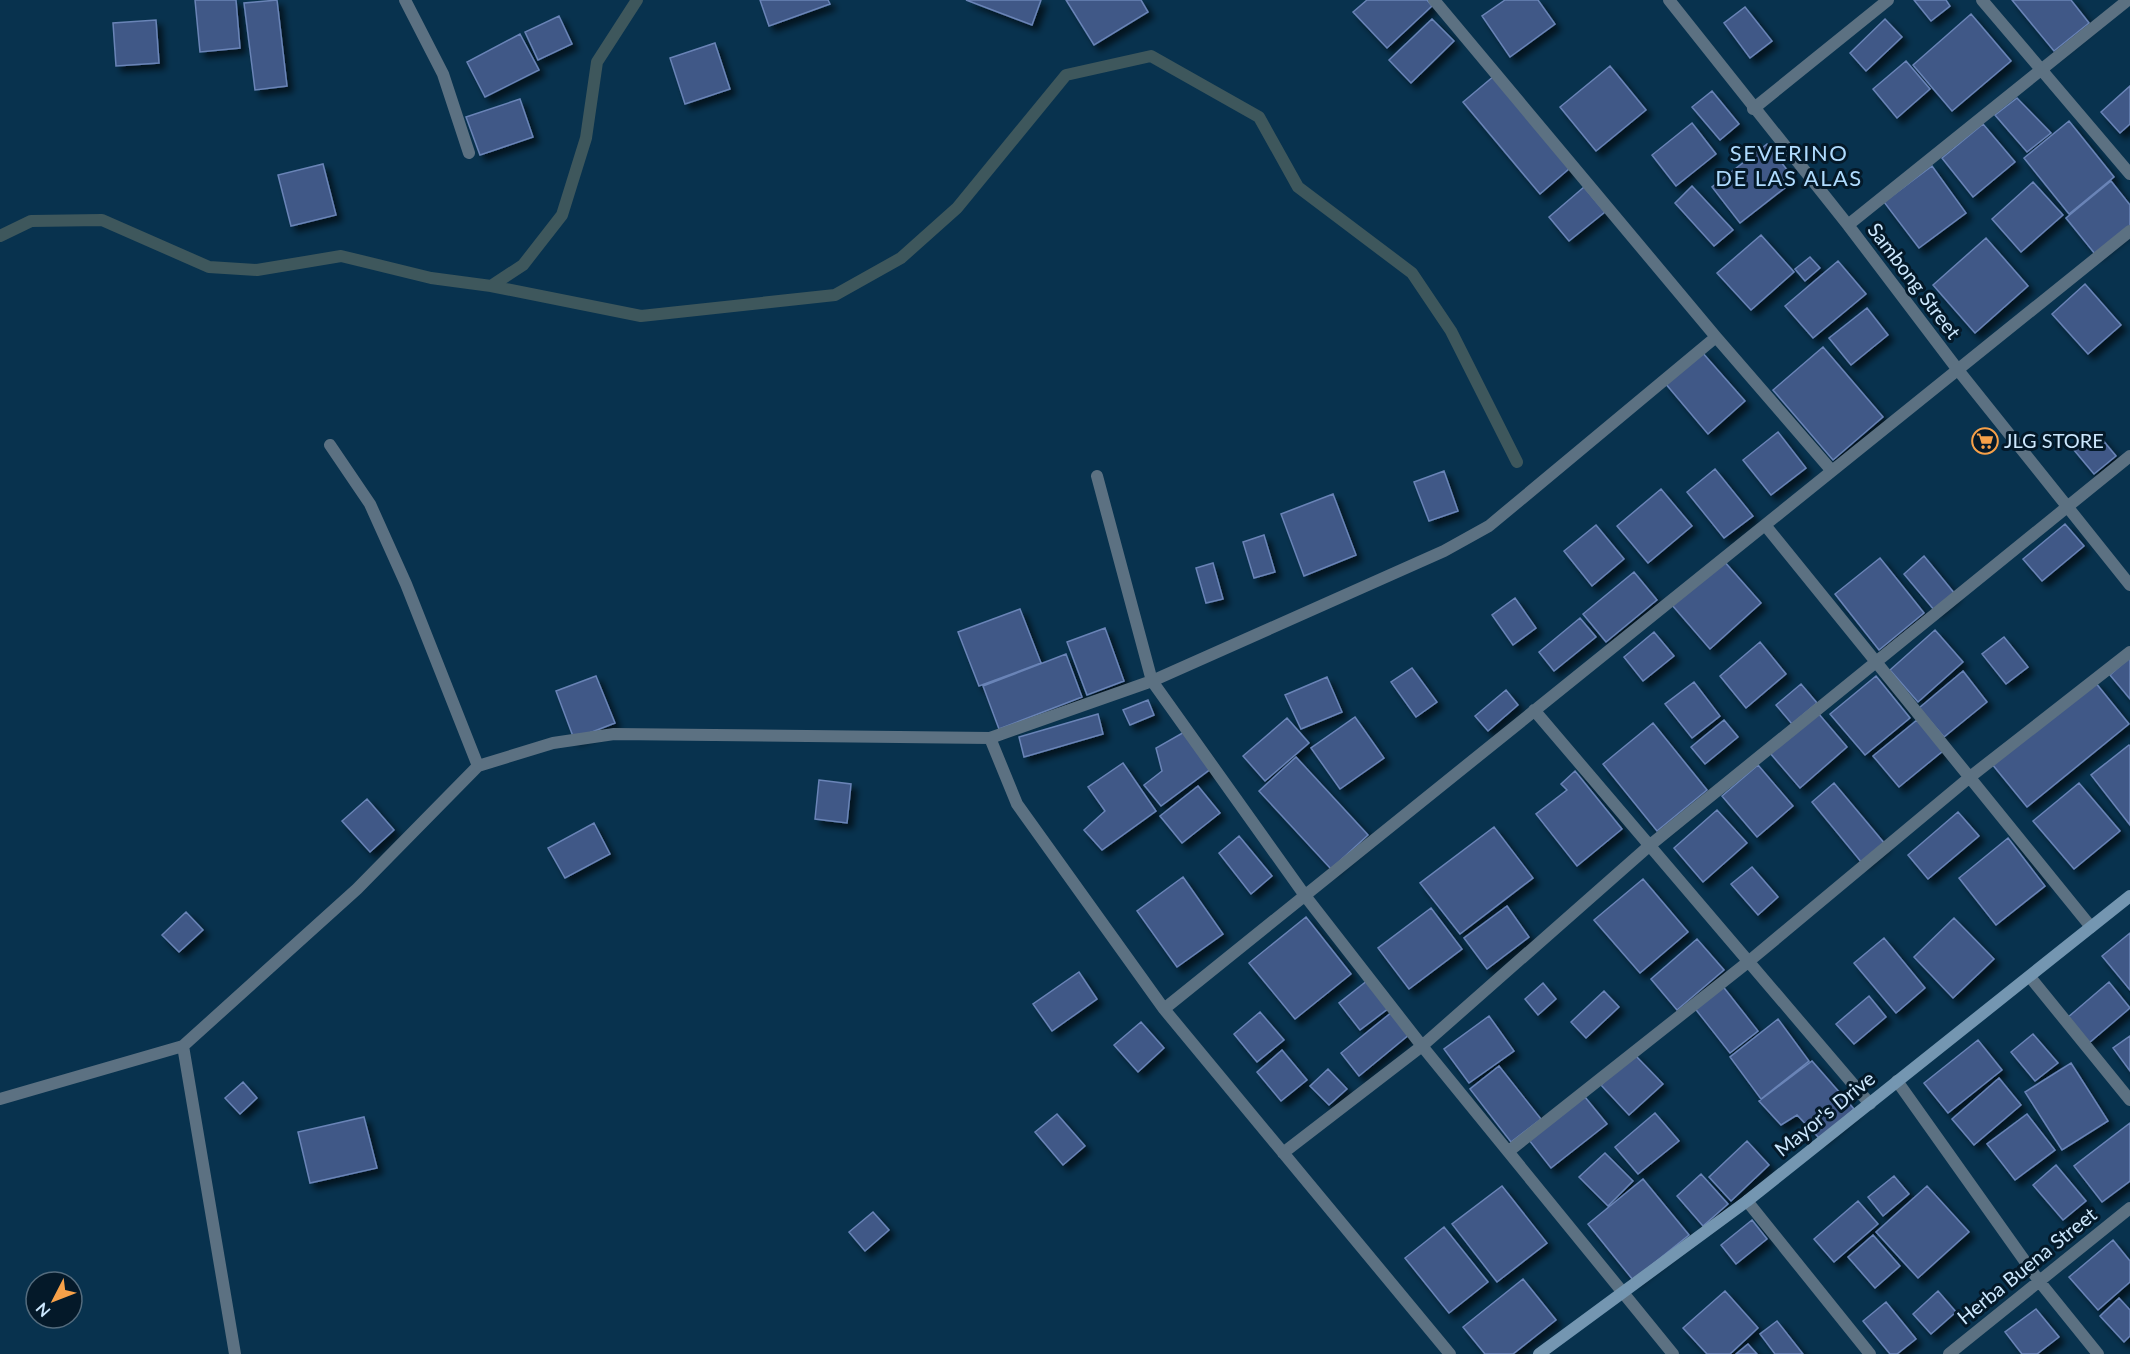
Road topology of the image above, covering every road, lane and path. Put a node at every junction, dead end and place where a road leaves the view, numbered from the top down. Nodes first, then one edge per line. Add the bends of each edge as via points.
1 (405, 0) edge
2 (1434, 0) edge
3 (1669, 0) edge
4 (1888, 0) edge
5 (1982, 0) edge
6 (2128, 0) edge
7 (2042, 69) junction
8 (1753, 109) junction
9 (469, 153) dead end
10 (2130, 174) edge
11 (1848, 225) junction
12 (2130, 231) edge
13 (1716, 337) junction
14 (1958, 370) junction
15 (330, 445) dead end
16 (2130, 456) edge
17 (1832, 471) junction
18 (1097, 476) dead end
19 (2067, 507) junction
20 (1765, 525) junction
21 (2130, 585) edge
22 (2130, 651) edge
23 (1877, 660) junction
24 (1152, 681) junction
25 (1534, 710) junction
26 (990, 738) junction
27 (478, 766) junction
28 (1970, 777) junction
29 (1649, 846) junction
30 (2130, 896) edge
31 (1306, 897) junction
32 (2091, 927) junction
33 (1748, 962) junction
34 (2030, 978) junction
35 (1164, 1009) junction
36 (183, 1046) junction
37 (1422, 1046) junction
38 (1897, 1081) junction
39 (0, 1099) edge
40 (2130, 1100) edge
41 (1870, 1104) junction
42 (1509, 1151) junction
43 (1283, 1153) junction
44 (1747, 1201) junction
45 (2130, 1208) edge
46 (2039, 1281) junction
47 (1623, 1293) junction
48 (235, 1354) edge
49 (1450, 1354) edge
50 (1539, 1354) edge
51 (1673, 1354) edge
52 (1870, 1354) edge
53 (1950, 1354) edge
54 (2098, 1354) edge

1 - 9 street via 443,74
2 - 13 street
3 - 8 street, Sambong Street
4 - 8 street
5 - 7 street
6 - 7 street
7 - 10 street
7 - 11 street
8 - 11 street, Sambong Street
11 - 14 street, Sambong Street
12 - 14 street
13 - 17 street
13 - 24 street via 1489,526 1444,551
14 - 17 street
14 - 19 street, Sambong Street
15 - 27 street via 379,524
16 - 19 street
17 - 20 street
18 - 24 street
19 - 21 street, Sambong Street
19 - 23 street
20 - 23 street
20 - 25 street
22 - 28 street
23 - 28 street
23 - 29 street
24 - 26 street
24 - 31 street
25 - 29 street
25 - 31 street
26 - 27 street via 614,734 553,743
26 - 35 street via 1017,804
27 - 36 street via 357,889
28 - 32 street
28 - 33 street
29 - 33 street
29 - 37 street
30 - 32 street, Mayor's Drive
31 - 35 street
31 - 37 street
32 - 34 street, Mayor's Drive
33 - 41 street
33 - 42 street
34 - 38 street, Mayor's Drive
34 - 40 street
35 - 43 street
36 - 39 street
36 - 48 street
37 - 42 street
37 - 43 street
38 - 41 street, Mayor's Drive
38 - 46 street
41 - 44 street, Mayor's Drive
42 - 47 street
43 - 49 street
44 - 47 street, Mayor's Drive
44 - 52 street
45 - 46 street, Herba Buena Street
46 - 53 street, Herba Buena Street
46 - 54 street
47 - 50 street, Mayor's Drive
47 - 51 street

